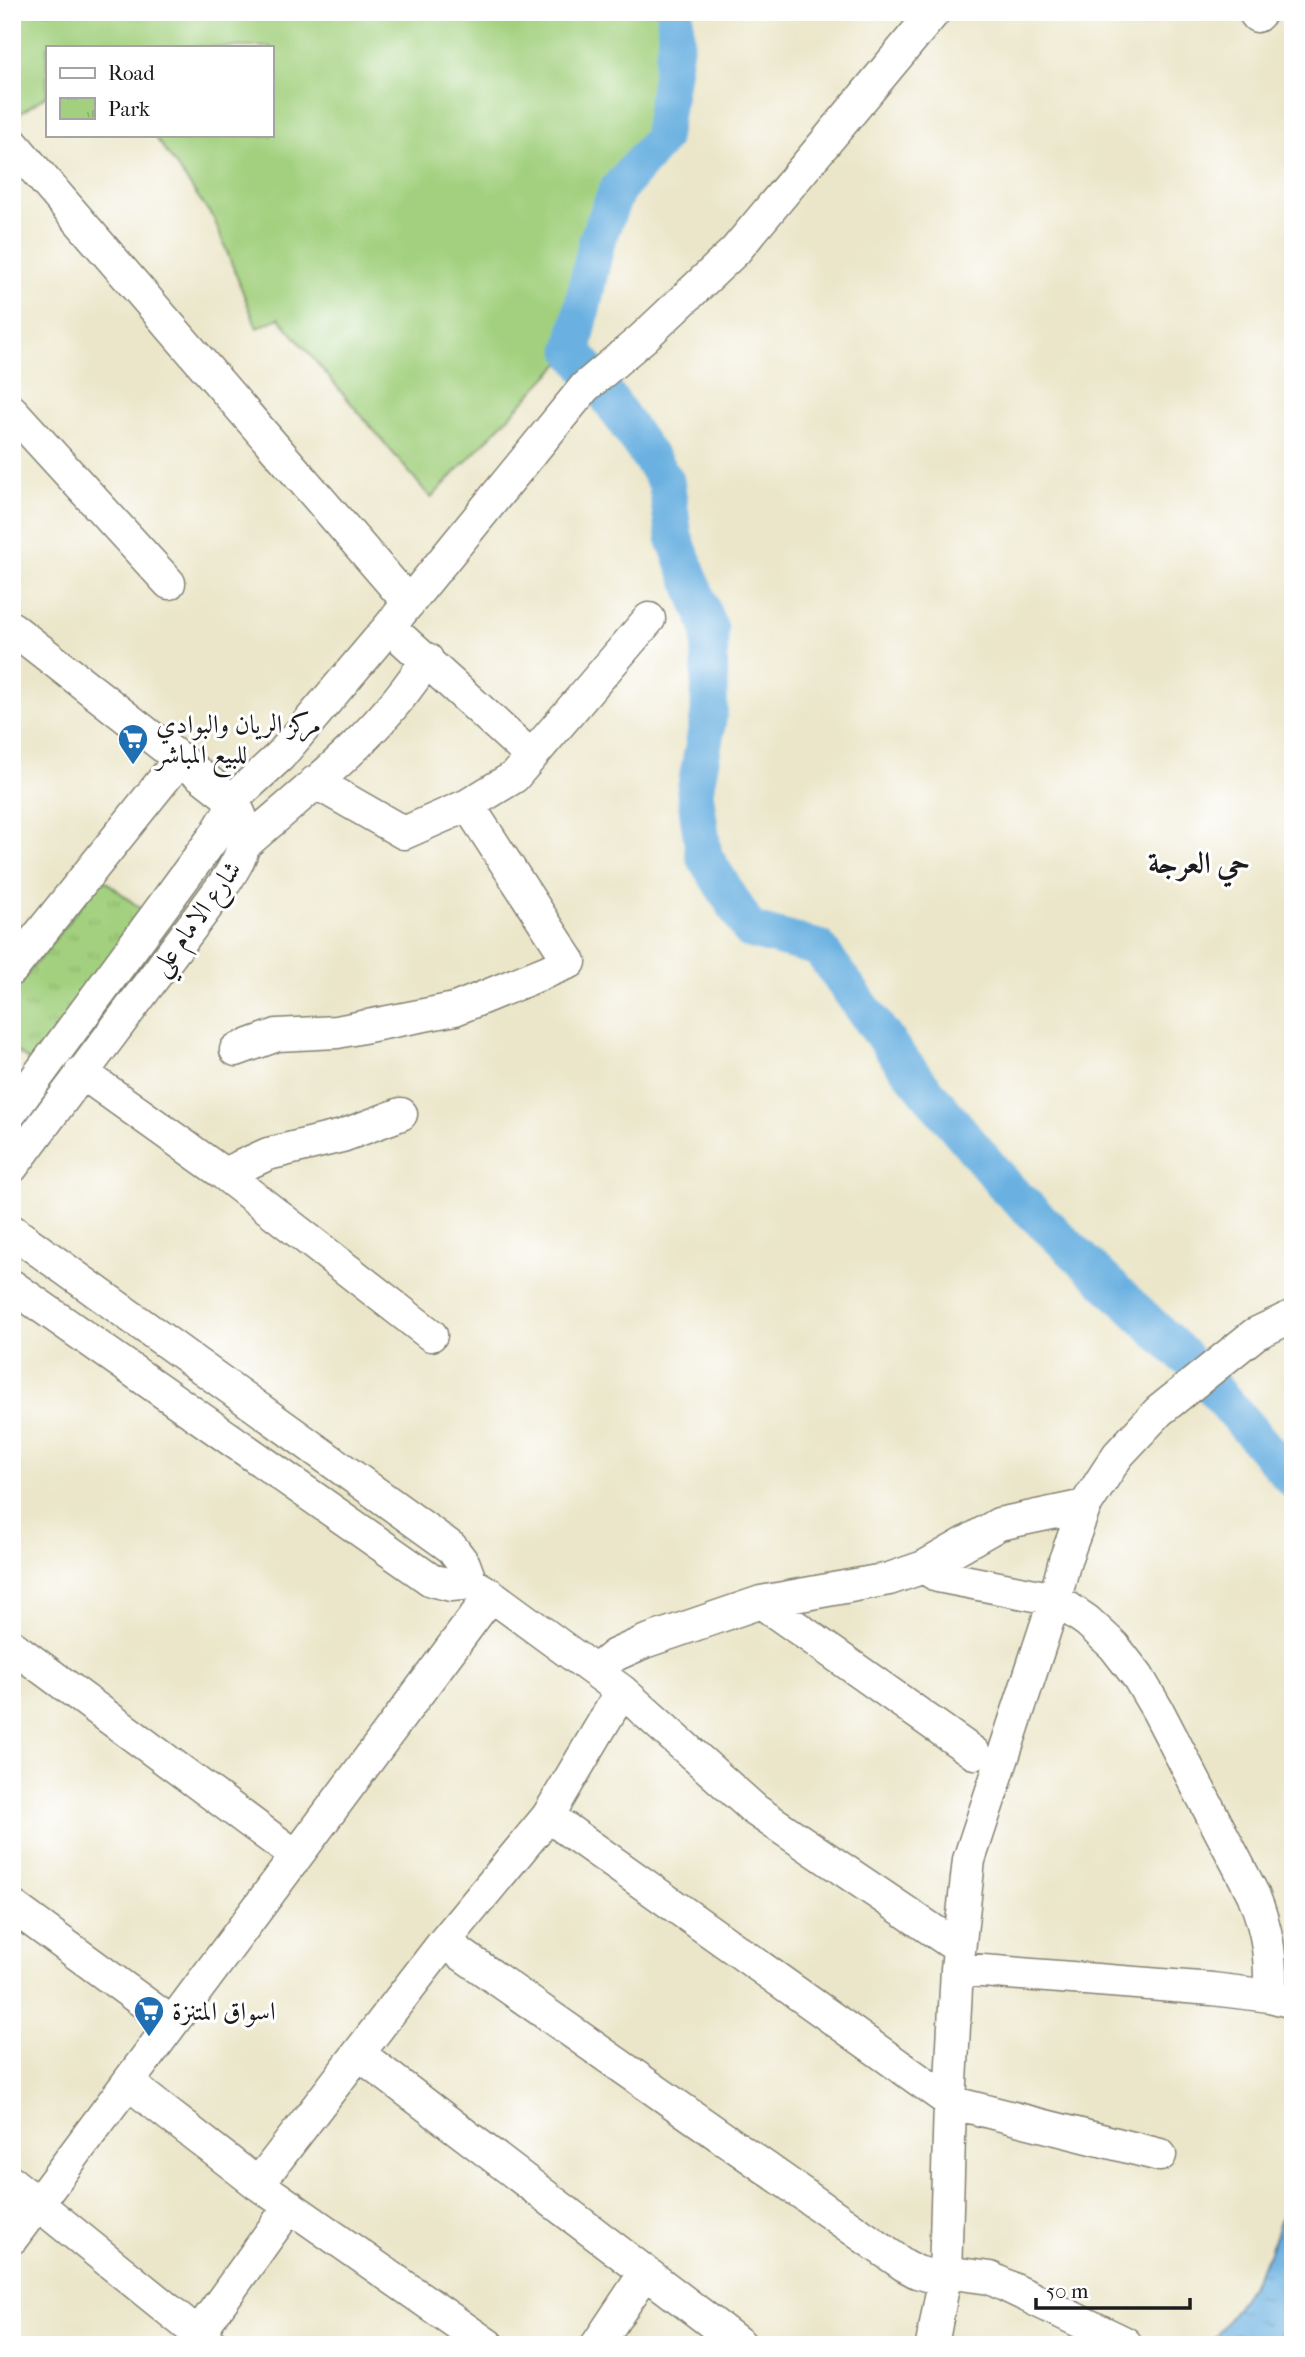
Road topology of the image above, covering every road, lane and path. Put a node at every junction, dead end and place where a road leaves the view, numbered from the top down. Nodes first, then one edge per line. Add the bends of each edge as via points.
1 (934, 12) edge
2 (1254, 12) edge
3 (1261, 12) edge
4 (12, 143) edge
5 (12, 411) edge
6 (169, 583) dead end
7 (399, 615) junction
8 (649, 619) dead end
9 (12, 628) edge
10 (427, 659) junction
11 (531, 756) junction
12 (180, 759) junction
13 (315, 782) junction
14 (232, 800) junction
15 (468, 805) junction
16 (245, 844) junction
17 (12, 969) edge
18 (236, 1050) dead end
19 (23, 1071) edge
20 (81, 1072) junction
21 (12, 1111) edge
22 (401, 1114) dead end
23 (12, 1167) edge
24 (224, 1174) junction
25 (12, 1231) edge
26 (12, 1286) edge
27 (1293, 1317) edge
28 (431, 1335) dead end
29 (1085, 1506) junction
30 (924, 1567) junction
31 (481, 1589) junction
32 (1055, 1599) junction
33 (761, 1602) junction
34 (12, 1646) edge
35 (595, 1671) junction
36 (622, 1691) junction
37 (974, 1753) dead end
38 (548, 1816) junction
39 (296, 1856) junction
40 (12, 1906) edge
41 (444, 1942) junction
42 (958, 1958) junction
43 (1281, 1999) edge
44 (172, 2023) junction
45 (359, 2054) junction
46 (128, 2083) junction
47 (950, 2102) junction
48 (1160, 2155) dead end
49 (12, 2183) edge
50 (258, 2184) junction
51 (38, 2203) junction
52 (290, 2206) junction
53 (12, 2238) edge
54 (645, 2273) junction
55 (945, 2276) junction
56 (207, 2342) edge
57 (1125, 2343) dead end
58 (488, 2345) edge
59 (597, 2345) edge
60 (741, 2345) edge
61 (932, 2345) edge

1 - 7 street via 735,251 585,387
2 - 3 street via 1257,16
4 - 7 street
5 - 6 street
7 - 10 street
7 - 14 street via 279,756
8 - 11 street
9 - 12 street
10 - 11 street
10 - 13 street via 381,721
11 - 15 street via 514,777
12 - 14 street
12 - 17 street
13 - 15 street via 404,833
13 - 16 street
14 - 16 street, شارع الامام علي via 243,821
14 - 19 street, شارع الامام علي via 216,834
15 - 18 street via 569,962 455,1009 337,1032 277,1035
16 - 20 street, شارع الامام علي via 226,881
19 - 21 street, شارع الامام علي
20 - 23 street, شارع الامام علي
20 - 24 street
22 - 24 street via 342,1136 268,1154
24 - 28 street
25 - 31 street via 452,1548
26 - 31 street via 431,1580
27 - 29 street via 1255,1334 1159,1411 1118,1455
29 - 30 street via 999,1524
29 - 32 street
30 - 32 street via 938,1576
30 - 33 street via 889,1579
31 - 35 street
31 - 39 street
32 - 42 street via 969,1860
32 - 43 street via 1114,1646 1158,1712 1257,1904
33 - 35 street via 644,1642 615,1655
33 - 37 street
34 - 39 street
35 - 36 street
36 - 38 street
36 - 42 street via 755,1810
38 - 41 street
38 - 47 street
39 - 44 street
40 - 44 street
41 - 45 street
41 - 55 street via 904,2265 931,2276
42 - 43 street
42 - 47 street
44 - 46 street
45 - 50 street
45 - 54 street
46 - 50 street
46 - 51 street
47 - 48 street
47 - 55 street
49 - 51 street
50 - 52 street
51 - 53 street
51 - 56 street
52 - 56 street
52 - 58 street
54 - 59 street
54 - 60 street
55 - 57 street via 990,2278
55 - 61 street

